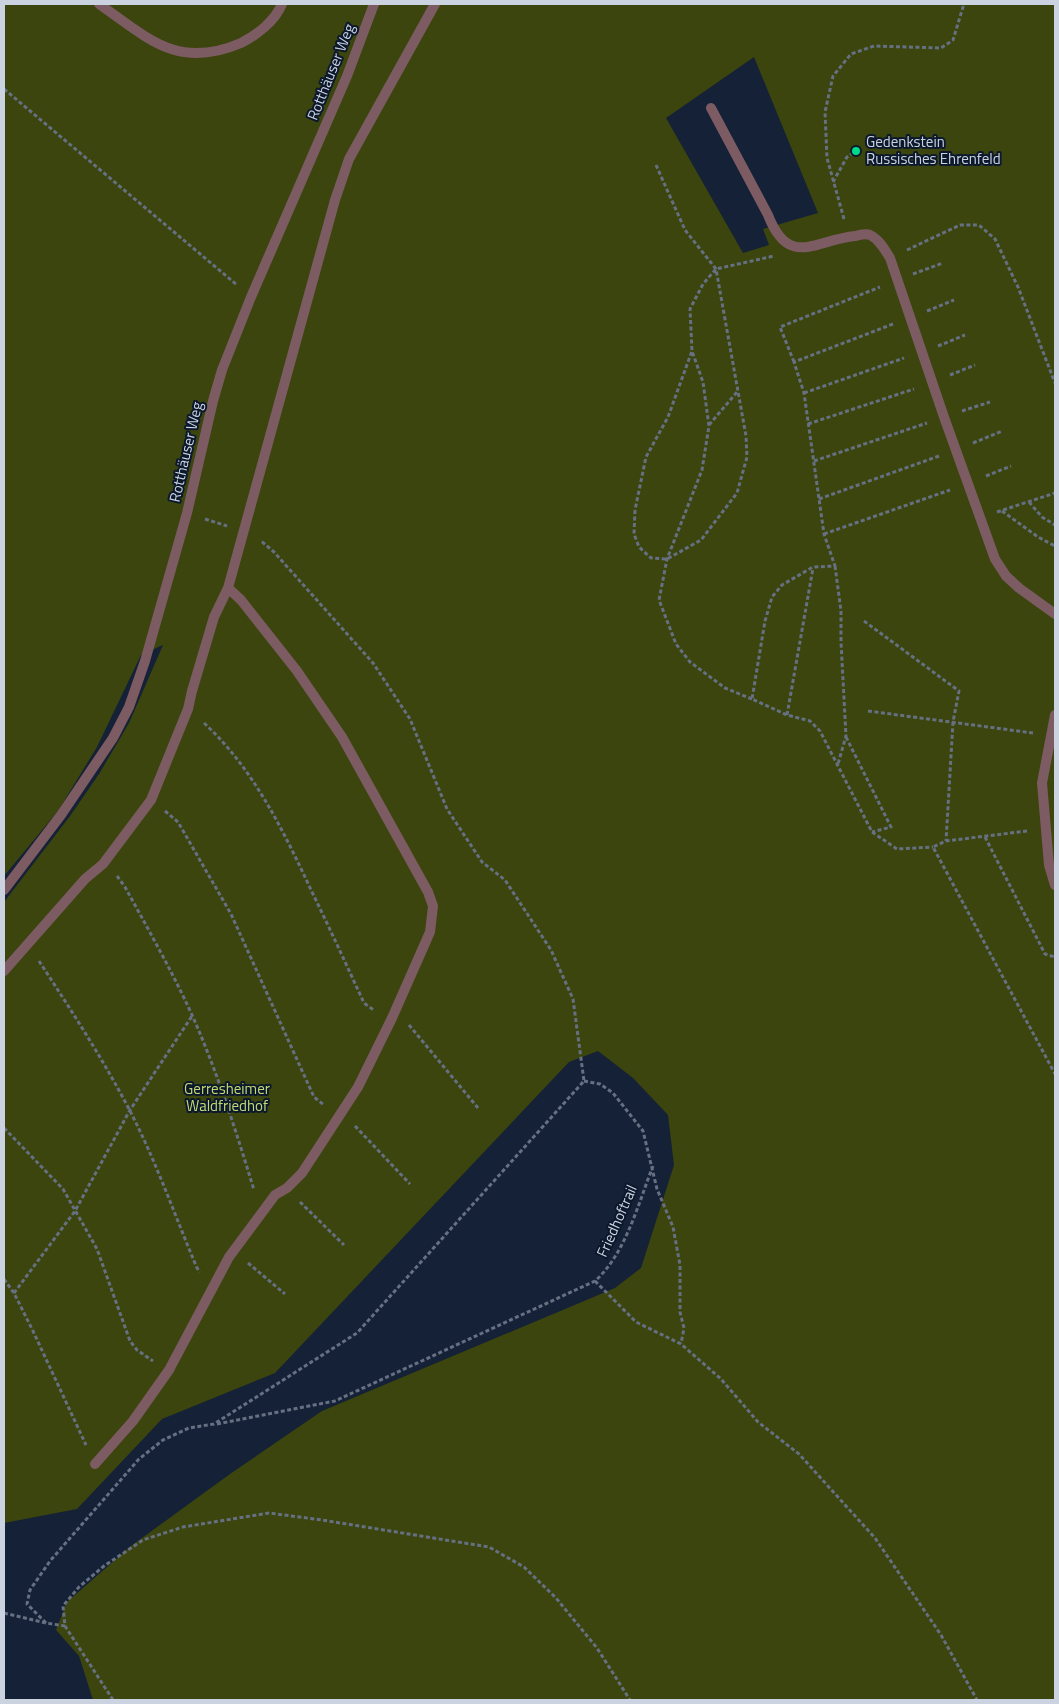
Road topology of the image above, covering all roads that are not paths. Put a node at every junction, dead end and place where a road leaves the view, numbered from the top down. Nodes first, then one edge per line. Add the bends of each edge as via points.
1 (99, 4) edge
2 (282, 4) edge
3 (374, 4) edge
4 (434, 4) edge
5 (711, 108) dead end
6 (228, 588) junction
7 (1055, 614) edge
8 (1055, 715) edge
9 (1055, 885) edge
10 (4, 890) edge
11 (4, 971) edge
12 (95, 1464) road end

1 - 2 street via 153,41 176,52 202,54 224,50 248,40 266,27
3 - 10 street, Rotthäuser Weg via 347,76 222,370 188,513 129,706 113,738 61,816
4 - 6 street via 349,159
5 - 7 street via 773,227 783,239 795,248 806,248 868,234 890,258 995,560 1019,588
6 - 11 street via 214,617 188,709 151,800 103,864 85,879
6 - 12 street via 297,671 342,737 428,892 433,906 430,932 392,1018 341,1114 302,1173 275,1195 229,1257 169,1370 133,1421
8 - 9 street via 1042,783 1049,865

